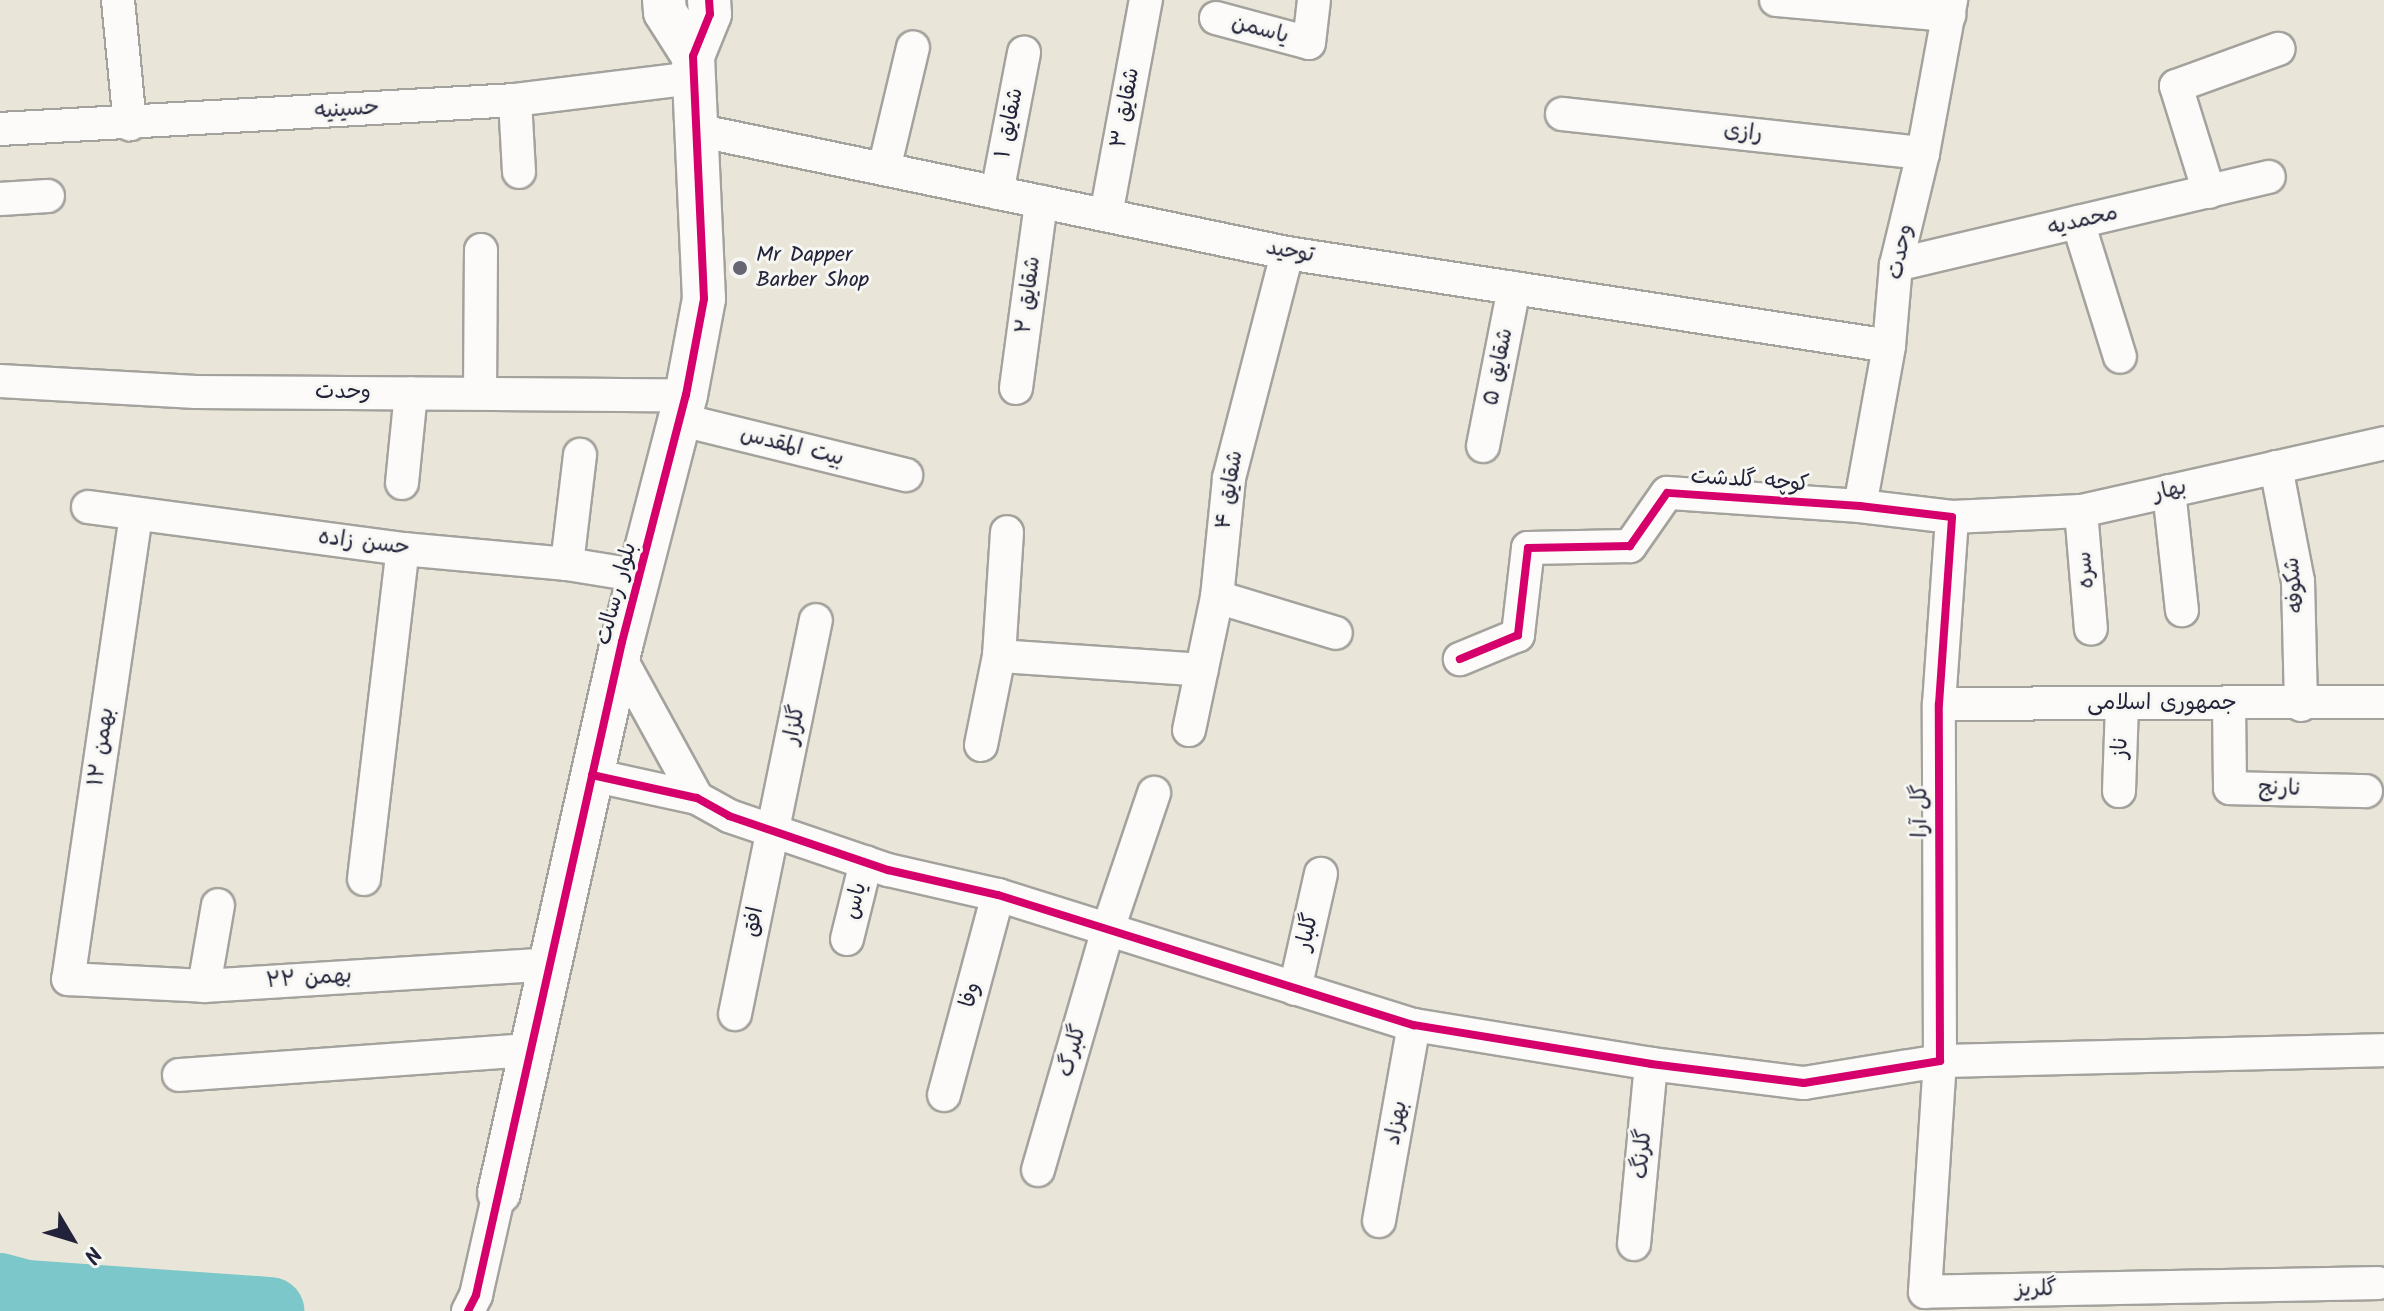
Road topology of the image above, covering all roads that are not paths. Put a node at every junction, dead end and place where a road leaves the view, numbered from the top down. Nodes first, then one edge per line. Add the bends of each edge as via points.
1 (118, 0) edge
2 (664, 0) edge
3 (709, 0) edge
4 (1146, 0) edge
5 (1314, 0) edge
6 (1776, 0) edge
7 (1950, 8) edge
8 (1216, 18) dead end
9 (913, 47) dead end
10 (2278, 49) dead end
11 (1024, 53) dead end
12 (693, 67) junction
13 (515, 100) junction
14 (1562, 114) dead end
15 (130, 124) junction
16 (0, 129) edge
17 (696, 130) junction
18 (1923, 153) junction
19 (884, 169) junction
20 (519, 172) dead end
21 (2269, 177) dead end
22 (2209, 192) junction
23 (997, 193) junction
24 (48, 196) dead end
25 (0, 199) edge
26 (1041, 202) junction
27 (1106, 215) junction
28 (2078, 222) junction
29 (481, 250) dead end
30 (1287, 253) junction
31 (1896, 265) junction
32 (1514, 288) junction
33 (1889, 346) junction
34 (2120, 357) dead end
35 (0, 381) edge
36 (1016, 388) dead end
37 (411, 393) junction
38 (480, 393) junction
39 (682, 407) junction
40 (2384, 443) edge
41 (1483, 446) dead end
42 (580, 455) dead end
43 (2276, 467) junction
44 (906, 475) dead end
45 (402, 483) dead end
46 (2169, 491) junction
47 (1860, 506) junction
48 (88, 507) dead end
49 (2081, 511) junction
50 (136, 515) junction
51 (1952, 517) junction
52 (1007, 532) dead end
53 (403, 549) junction
54 (567, 564) junction
55 (641, 576) junction
56 (1217, 597) junction
57 (2182, 610) dead end
58 (816, 620) dead end
59 (2091, 629) dead end
60 (1336, 633) dead end
61 (619, 656) junction
62 (999, 656) junction
63 (1460, 659) dead end
64 (1202, 670) junction
65 (2384, 702) edge
66 (1939, 704) junction
67 (2122, 704) junction
68 (2229, 704) junction
69 (2301, 705) junction
70 (1189, 730) dead end
71 (981, 745) dead end
72 (592, 775) junction
73 (2119, 791) dead end
74 (2366, 791) dead end
75 (1154, 793) dead end
76 (697, 798) junction
77 (774, 831) junction
78 (866, 862) junction
79 (1321, 874) dead end
80 (364, 879) dead end
81 (998, 895) junction
82 (218, 905) dead end
83 (1107, 932) junction
84 (847, 939) dead end
85 (550, 964) junction
86 (68, 979) joint
87 (204, 986) junction
88 (1295, 989) junction
89 (735, 1014) dead end
90 (1414, 1025) junction
91 (530, 1050) junction
92 (2384, 1050) edge
93 (1940, 1061) junction
94 (1651, 1064) junction
95 (179, 1075) dead end
96 (944, 1095) dead end
97 (1038, 1170) dead end
98 (499, 1193) joint
99 (1379, 1221) dead end
100 (1634, 1244) dead end
101 (2378, 1283) dead end
102 (472, 1303) edge

1 - 15 street
2 - 12 street, بلوار رسالت
3 - 12 street, بلوار رسالت via 710,14
4 - 27 street, شقایق ۳
5 - 8 street, یاسمن via 1309,43
6 - 7 street
7 - 18 street, وحدت
9 - 19 street
10 - 22 street via 2176,86
11 - 23 street, شقایق ۱
12 - 13 street, حسینیه
12 - 17 street, بلوار رسالت
13 - 15 street, حسینیه
13 - 20 street
14 - 18 street, رازی
15 - 16 street, حسینیه
17 - 19 street, توحید
17 - 39 street, بلوار رسالت via 704,299
18 - 31 street, وحدت
19 - 23 street, توحید
21 - 22 street, محمدیه
22 - 28 street, محمدیه
23 - 26 street, توحید
24 - 25 street
26 - 27 street, توحید
26 - 36 street, شقایق ۲
27 - 30 street, توحید
28 - 31 street, محمدیه
28 - 34 street
29 - 38 street
30 - 32 street, توحید
30 - 56 street, شقایق ۴ via 1229,478
31 - 33 street, وحدت
32 - 33 street, توحید
32 - 41 street, شقایق ۵
33 - 47 street, وحدت
35 - 37 street, وحدت via 196,392
37 - 38 street, وحدت
37 - 45 street
38 - 39 street, وحدت
39 - 44 street, بیت المقدس
39 - 55 street, بلوار رسالت
40 - 43 street, بهار
42 - 54 street
43 - 46 street, بهار
43 - 69 street, شکوفه via 2298,581
46 - 49 street, بهار
46 - 57 street
47 - 51 street
47 - 63 street, کوچه گلدشت via 1667,493 1630,546 1528,548 1518,635
48 - 50 street, حسن زاده
49 - 51 street, بهار
49 - 59 street, سره
50 - 53 street, حسن زاده
50 - 86 street, ۱۲ بهمن
51 - 66 street, گل آرا
52 - 62 street
53 - 54 street, حسن زاده
53 - 80 street
54 - 55 street, حسن زاده
55 - 61 street, بلوار رسالت
56 - 60 street
56 - 64 street, شقایق ۴
58 - 77 street, گلزار
61 - 72 street, بلوار رسالت
61 - 76 street
62 - 64 street
62 - 71 street
64 - 70 street, شقایق ۴
65 - 69 street, جمهوری اسلامی
66 - 67 street, جمهوری اسلامی
66 - 93 street, گل آرا
67 - 68 street, جمهوری اسلامی
67 - 73 street, ناز
68 - 69 street, جمهوری اسلامی
68 - 74 street, نارنج via 2230,788
72 - 76 street
72 - 85 street, بلوار رسالت
75 - 83 street, گلبرگ
76 - 77 street
77 - 78 street
77 - 89 street, افق
78 - 81 street
78 - 84 street, یاس
79 - 88 street, گلبار
81 - 83 street
81 - 96 street, وفا
82 - 87 street
83 - 88 street
83 - 97 street, گلبرگ
85 - 87 street, ۲۲ بهمن
85 - 91 street, بلوار رسالت
86 - 87 street, ۲۲ بهمن
88 - 90 street
90 - 94 street
90 - 99 street, بهزاد
91 - 95 street
91 - 98 street, بلوار رسالت
92 - 93 street
93 - 94 street via 1804,1083
93 - 101 street, گلریز via 1925,1292
94 - 100 street, گلرنگ
98 - 102 street

